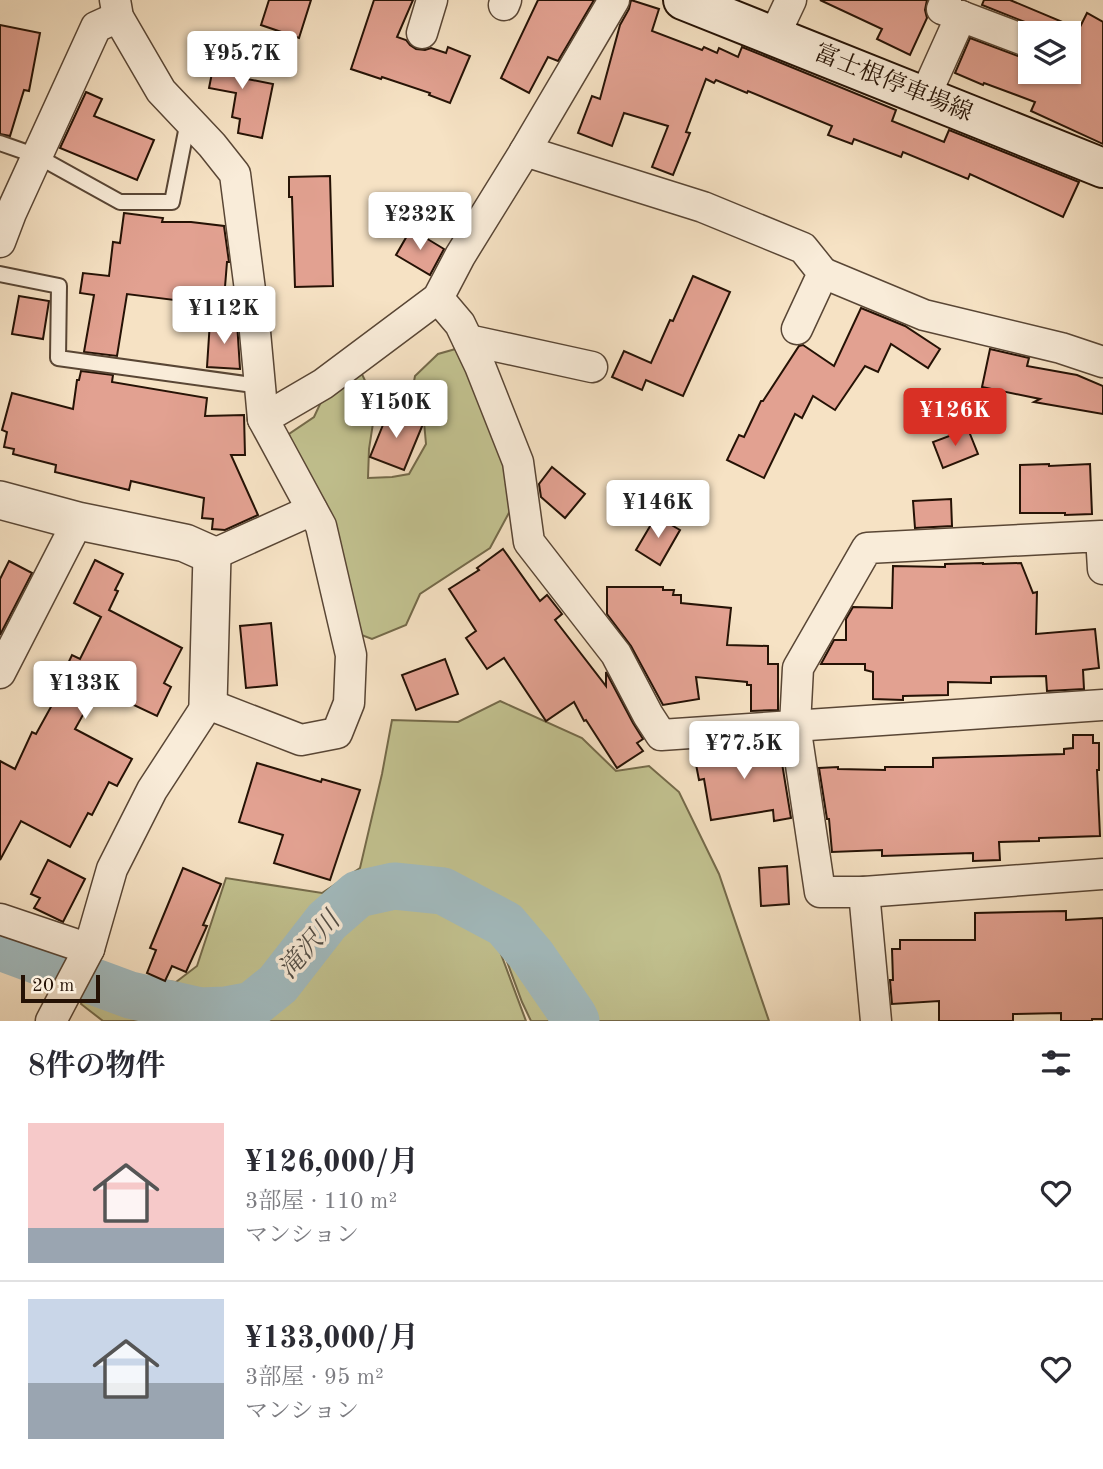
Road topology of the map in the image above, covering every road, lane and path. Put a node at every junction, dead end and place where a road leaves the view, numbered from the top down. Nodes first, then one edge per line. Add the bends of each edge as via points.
1 (432, 0) edge
2 (614, 0) edge
3 (683, 0) edge
4 (791, 0) edge
5 (117, 8) edge
6 (953, 8) edge
7 (422, 33) dead end
8 (774, 36) junction
9 (1018, 37) edge
10 (925, 96) junction
11 (189, 120) junction
12 (0, 143) edge
13 (525, 151) junction
14 (37, 156) junction
15 (1103, 168) edge
16 (0, 242) edge
17 (823, 273) junction
18 (0, 274) edge
19 (438, 298) junction
20 (797, 329) dead end
21 (468, 340) junction
22 (1103, 362) edge
23 (592, 368) dead end
24 (260, 386) junction
25 (263, 419) junction
26 (0, 500) edge
27 (312, 510) junction
28 (78, 521) junction
29 (212, 555) junction
30 (1103, 569) edge
31 (0, 673) edge
32 (208, 704) junction
33 (1103, 705) edge
34 (795, 725) junction
35 (1103, 874) edge
36 (864, 892) junction
37 (0, 919) edge
38 (85, 958) junction
39 (51, 1021) edge
40 (876, 1021) edge

1 - 7 street
2 - 13 street
3 - 8 main road, 富士根停車場線
4 - 8 street
5 - 11 street via 161,91
5 - 14 street via 96,27
6 - 9 street
6 - 10 street
8 - 10 main road, 富士根停車場線
10 - 15 main road, 富士根停車場線
11 - 14 lane via 172,202 120,202
11 - 24 street via 235,174
12 - 14 lane
13 - 17 street via 703,207 803,248
13 - 19 street
14 - 16 street
17 - 20 street
17 - 22 street via 924,315
18 - 24 lane via 59,286 58,358
19 - 21 street
19 - 25 street via 323,384
21 - 23 street
21 - 34 street via 518,462 529,542 616,654 661,735
24 - 25 street
25 - 27 street
26 - 28 street
27 - 29 street
27 - 32 street via 321,526 351,655 349,703 337,733 301,740
28 - 29 street via 185,543
28 - 31 street
29 - 32 street
30 - 34 street via 1101,537 867,548 798,668
32 - 38 street via 152,790 112,869
33 - 34 street
34 - 36 street via 820,892
35 - 36 street
36 - 40 street
37 - 38 street
38 - 39 street

